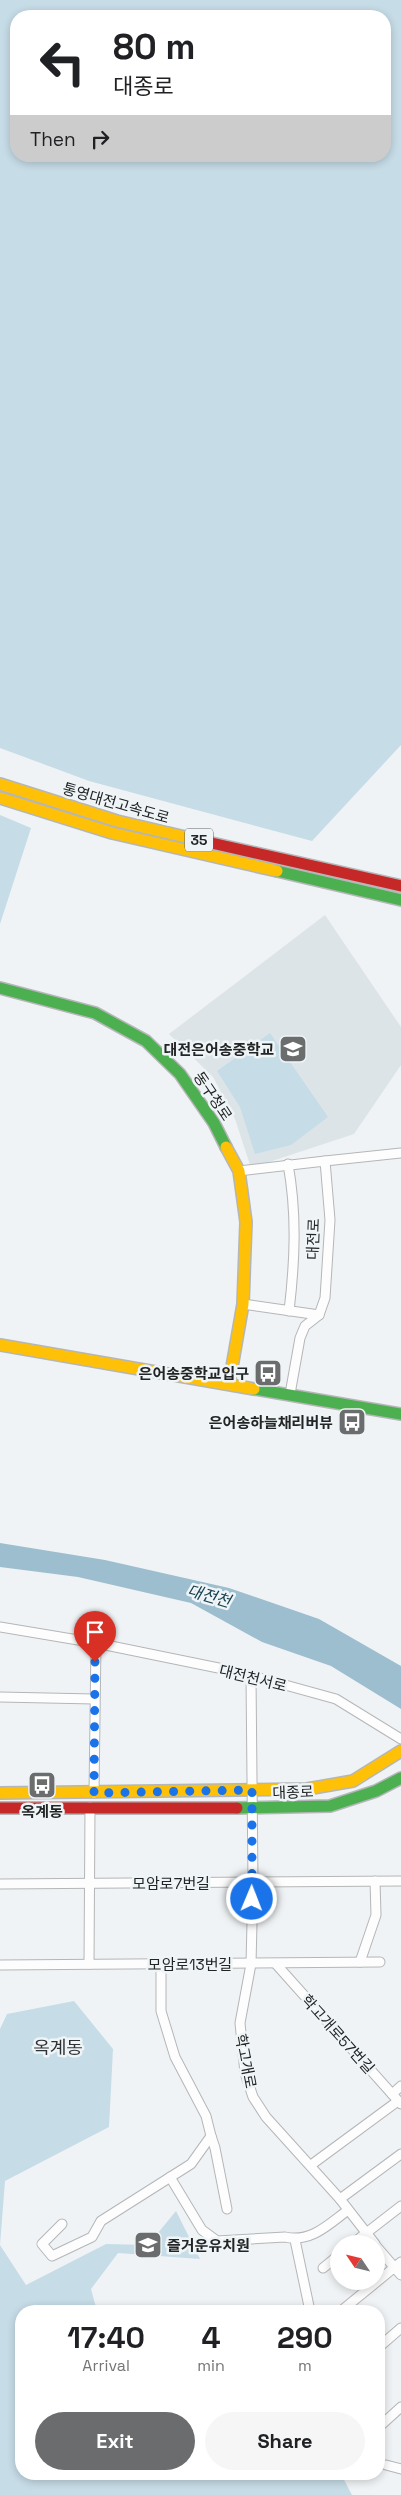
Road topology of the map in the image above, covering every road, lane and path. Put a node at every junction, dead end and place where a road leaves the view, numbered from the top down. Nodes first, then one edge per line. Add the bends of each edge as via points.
1 (0, 784) edge
2 (0, 798) edge
3 (401, 886) edge
4 (401, 900) edge
5 (0, 988) edge
6 (401, 1153) edge
7 (325, 1162) junction
8 (288, 1164) junction
9 (239, 1171) junction
10 (243, 1304) junction
11 (289, 1311) junction
12 (319, 1315) junction
13 (0, 1345) edge
14 (229, 1384) junction
15 (290, 1394) junction
16 (401, 1414) edge
17 (0, 1627) edge
18 (96, 1643) junction
19 (251, 1676) junction
20 (0, 1697) edge
21 (94, 1699) junction
22 (401, 1739) edge
23 (401, 1751) edge
24 (401, 1778) edge
25 (252, 1790) junction
26 (0, 1793) edge
27 (94, 1793) junction
28 (90, 1807) junction
29 (0, 1808) edge
30 (252, 1808) junction
31 (375, 1881) junction
32 (401, 1881) edge
33 (253, 1882) junction
34 (91, 1883) junction
35 (0, 1884) edge
36 (360, 1962) junction
37 (380, 1962) dead end
38 (89, 1964) junction
39 (161, 1964) junction
40 (250, 1964) junction
41 (276, 1964) junction
42 (0, 1965) edge
43 (401, 2086) edge
44 (397, 2100) edge
45 (211, 2136) junction
46 (401, 2154) edge
47 (311, 2165) junction
48 (170, 2177) junction
49 (340, 2199) junction
50 (401, 2206) edge
51 (227, 2209) dead end
52 (348, 2210) junction
53 (62, 2224) dead end
54 (366, 2233) junction
55 (363, 2235) edge
56 (295, 2240) junction
57 (385, 2254) edge
58 (330, 2262) edge
59 (398, 2265) edge
60 (323, 2268) dead end
61 (401, 2275) edge
62 (309, 2305) edge
63 (348, 2305) edge
64 (401, 2328) edge
65 (385, 2342) edge
66 (401, 2407) edge
67 (385, 2422) edge
68 (386, 2464) dead end
69 (401, 2469) edge

1 - 3 main road, 통영대전고속도로 / 35 via 117,821
2 - 4 main road, 통영대전고속도로 / 35 via 112,833
5 - 9 main road, 동구청로 via 94,1013 146,1042 180,1074 214,1123
6 - 7 street
7 - 8 street
7 - 12 street, 대전로 via 330,1220 325,1298
8 - 9 street
8 - 11 street via 296,1244
9 - 10 main road, 동구청로 via 246,1222
10 - 11 street
10 - 14 main road, 동구청로
11 - 12 street
12 - 15 street, 대전로 via 305,1326 300,1338
13 - 14 main road
14 - 15 main road
15 - 16 main road
17 - 18 street, 대전천서로
18 - 19 street, 대전천서로
18 - 21 street
19 - 22 street, 대전천서로 via 336,1700
19 - 25 street, 대종로
20 - 21 street
21 - 27 street
23 - 25 main road, 대종로 via 352,1781 307,1789
24 - 30 main road, 대종로 via 376,1791 330,1806
25 - 27 main road, 대종로
25 - 30 street, 학고개로
26 - 27 main road, 대종로
28 - 29 main road, 대종로
28 - 30 main road, 대종로
28 - 34 street
30 - 33 street, 학고개로
31 - 32 street, 모암로7번길
31 - 33 street, 모암로7번길
31 - 36 street via 376,1915
33 - 34 street, 모암로7번길
33 - 40 street, 학고개로
34 - 35 street, 모암로7번길
34 - 38 street
36 - 37 street, 모암로13번길
36 - 41 street, 모암로13번길
38 - 39 street, 모암로13번길
38 - 42 street, 모암로13번길
39 - 40 street, 모암로13번길
39 - 45 street via 161,2011 175,2057 206,2116
40 - 41 street, 모암로13번길
40 - 47 street, 학고개로 via 240,2023 246,2073 253,2097
41 - 44 street, 학고개로57번길
43 - 44 street
44 - 47 street
45 - 48 street via 191,2164
45 - 51 street
46 - 49 street
47 - 49 street, 학고개로
48 - 53 street via 101,2221 92,2237 52,2256 42,2244
48 - 56 street via 202,2230 217,2241
49 - 52 street, 학고개로
50 - 54 street
52 - 54 street, 학고개로
52 - 56 street via 314,2235
54 - 55 street
56 - 62 street
57 - 59 street, 학고개로
58 - 60 street
59 - 61 street, 학고개로
59 - 63 street
64 - 65 street
66 - 67 street
68 - 69 street

